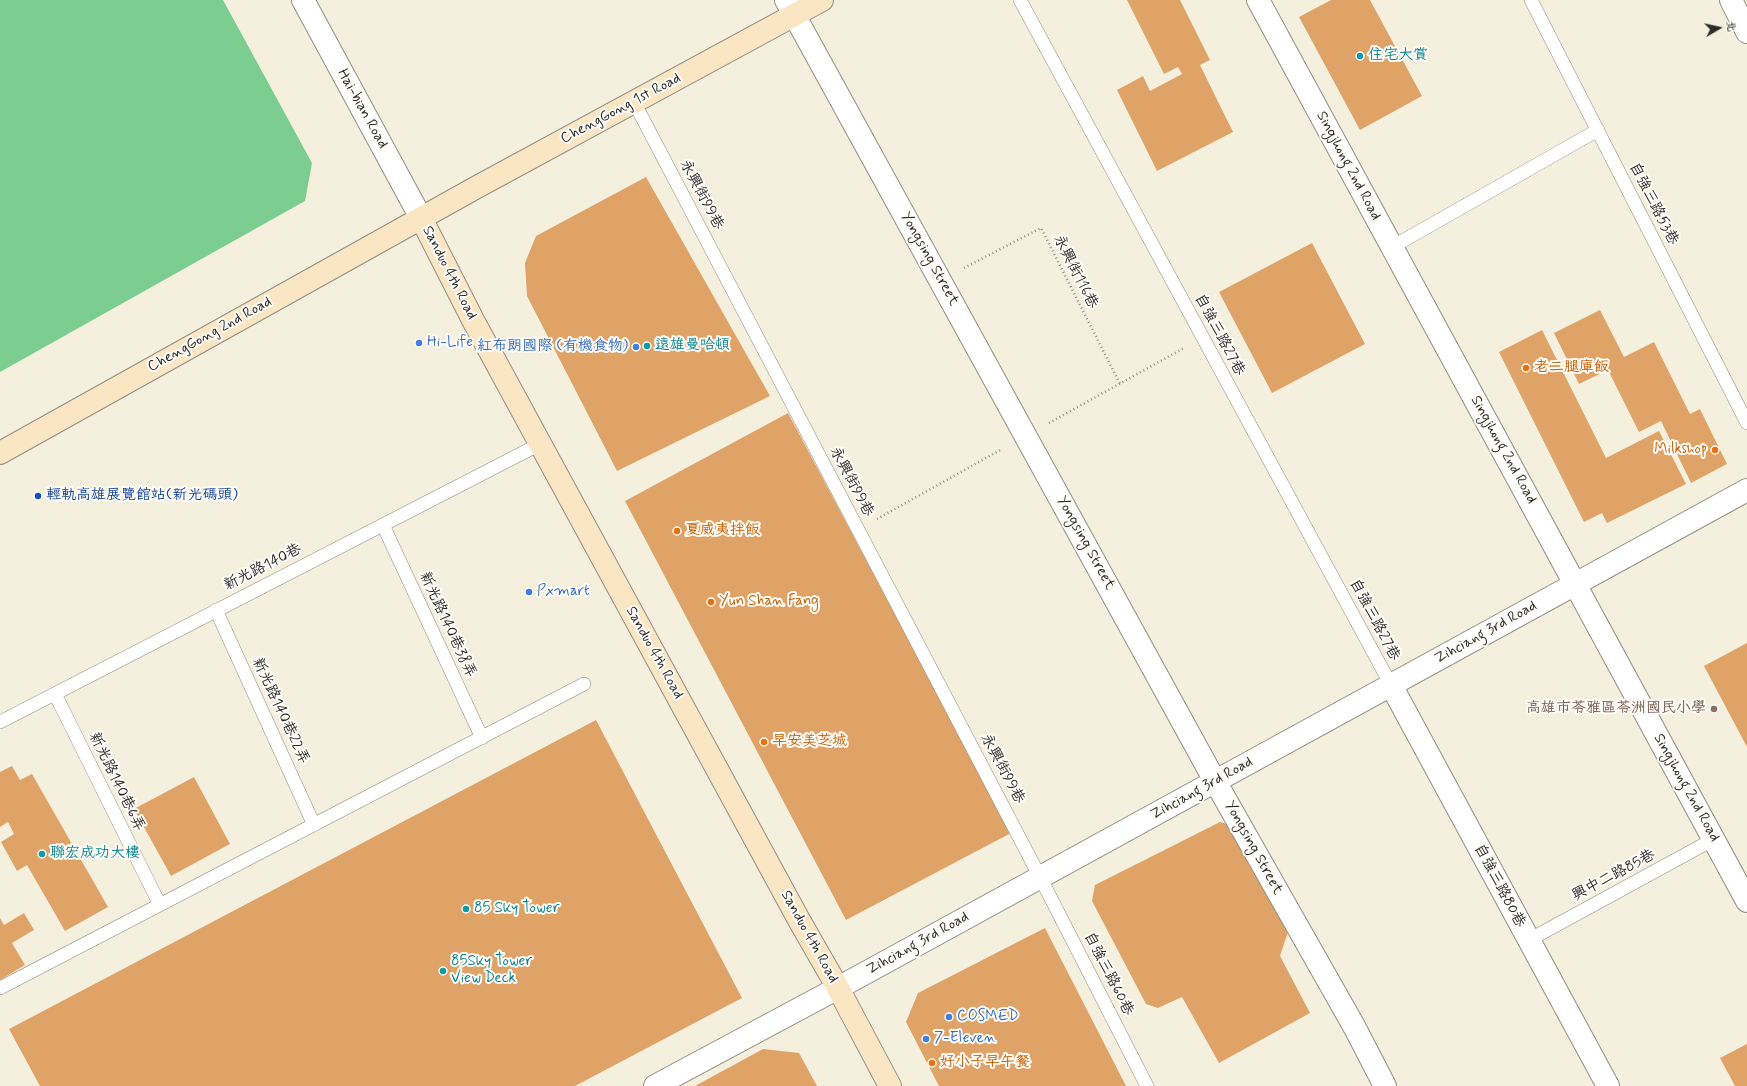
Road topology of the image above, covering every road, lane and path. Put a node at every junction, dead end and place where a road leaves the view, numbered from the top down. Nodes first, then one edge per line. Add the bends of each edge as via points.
1 (303, 0) edge
2 (822, 0) edge
3 (1020, 0) edge
4 (1258, 0) edge
5 (1531, 0) edge
6 (1730, 0) edge
7 (790, 7) edge
8 (1747, 32) edge
9 (634, 102) junction
10 (1598, 130) junction
11 (421, 218) junction
12 (1392, 247) junction
13 (940, 280) junction
14 (1120, 384) dead end
15 (1747, 424) edge
16 (540, 444) junction
17 (0, 453) edge
18 (1747, 490) edge
19 (383, 524) junction
20 (1575, 584) junction
21 (216, 610) junction
22 (584, 684) dead end
23 (1391, 685) junction
24 (55, 694) junction
25 (0, 722) edge
26 (482, 738) junction
27 (1215, 781) junction
28 (314, 825) junction
29 (1714, 840) junction
30 (1040, 877) junction
31 (1747, 901) edge
32 (160, 905) junction
33 (1529, 940) junction
34 (0, 988) edge
35 (838, 988) junction
36 (655, 1086) edge
37 (890, 1086) edge
38 (1146, 1086) edge
39 (1384, 1086) edge
40 (1608, 1086) edge

1 - 11 street, Hai-bian Road
2 - 7 street, ChengGong 1st Road
3 - 23 lane, 自強三路27巷
4 - 12 street, Singjhong 2nd Road
5 - 10 lane, 自強三路53巷
6 - 8 street
7 - 9 street, ChengGong 1st Road
7 - 13 street, Yongsing Street
9 - 11 street, ChengGong 1st Road
9 - 30 lane, 永興街99巷
10 - 12 lane
10 - 15 lane, 自強三路53巷
11 - 16 street, Sanduo 4th Road
11 - 17 street, ChengGong 2nd Road
12 - 20 street, Singjhong 2nd Road
13 - 14 path, 永興街116巷 via 1041,228
13 - 27 street, Yongsing Street
16 - 19 lane, 新光路140巷
16 - 35 street, Sanduo 4th Road
18 - 20 street, Zihciang 3rd Road
19 - 21 lane, 新光路140巷
19 - 26 lane, 新光路140巷38弄
20 - 23 street, Zihciang 3rd Road
20 - 29 street, Singjhong 2nd Road
21 - 24 lane, 新光路140巷
21 - 28 lane, 新光路140巷22弄
22 - 26 lane
23 - 27 street, Zihciang 3rd Road
23 - 33 street, 自強三路80巷
24 - 25 lane, 新光路140巷
24 - 32 lane, 新光路140巷6弄
26 - 28 lane
27 - 30 street, Zihciang 3rd Road
27 - 39 street, Yongsing Street via 1355,1028
28 - 32 lane
29 - 31 street, Singjhong 2nd Road
29 - 33 lane, 興中二路85巷
30 - 35 street, Zihciang 3rd Road
30 - 38 lane, 自強三路60巷
32 - 34 lane
33 - 40 street, 自強三路80巷
35 - 36 street, Zihciang 3rd Road
35 - 37 street, Sanduo 4th Road

